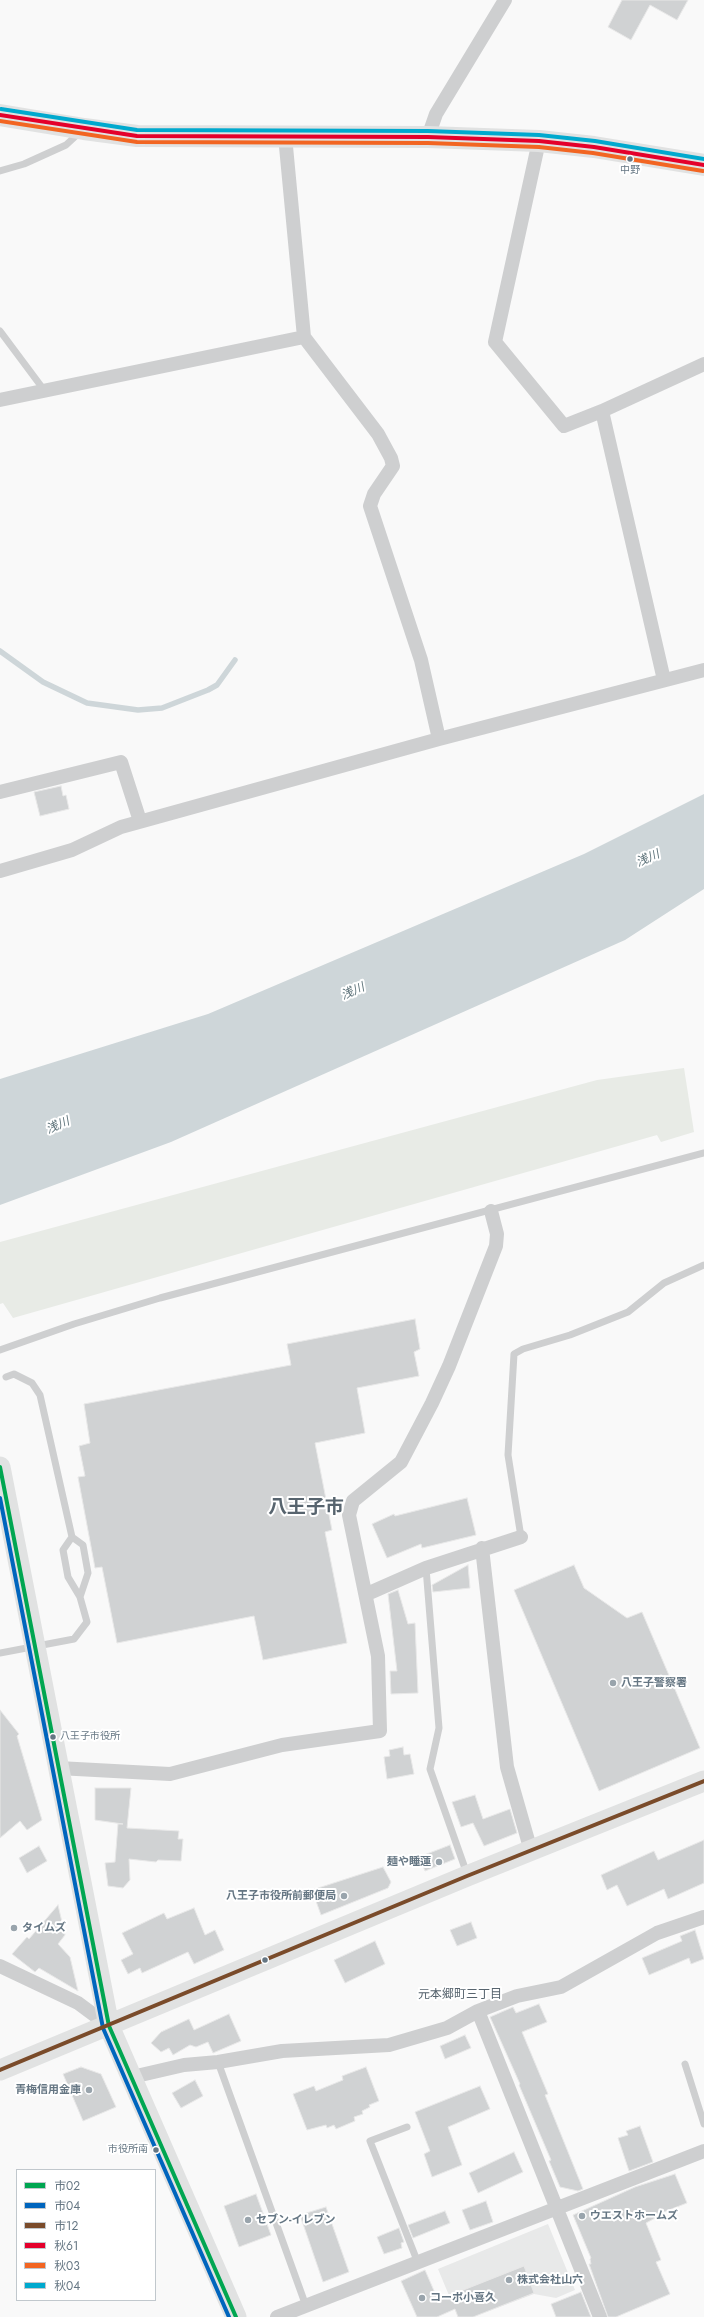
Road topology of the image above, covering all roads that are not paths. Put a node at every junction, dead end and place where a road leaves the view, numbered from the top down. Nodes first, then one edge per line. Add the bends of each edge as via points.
1 (504, 0) edge
2 (0, 115) edge
3 (84, 129) junction
4 (285, 136) junction
5 (428, 137) junction
6 (539, 141) junction
7 (704, 165) edge
8 (0, 171) edge
9 (0, 331) edge
10 (304, 337) junction
11 (704, 364) edge
12 (44, 390) junction
13 (0, 400) edge
14 (602, 411) junction
15 (704, 670) edge
16 (664, 680) junction
17 (439, 739) junction
18 (0, 792) edge
19 (140, 822) junction
20 (0, 871) edge
21 (704, 1153) edge
22 (491, 1211) junction
23 (704, 1265) edge
24 (0, 1350) edge
25 (6, 1377) dead end
26 (0, 1467) edge
27 (521, 1536) joint
28 (72, 1537) junction
29 (482, 1548) junction
30 (426, 1568) junction
31 (367, 1594) junction
32 (80, 1597) junction
33 (35, 1648) junction
34 (0, 1654) edge
35 (58, 1768) junction
36 (704, 1781) edge
37 (531, 1851) junction
38 (468, 1876) junction
39 (704, 1917) edge
40 (0, 1966) edge
41 (478, 2011) junction
42 (109, 2026) junction
43 (218, 2062) junction
44 (685, 2064) dead end
45 (0, 2070) edge
46 (132, 2077) junction
47 (704, 2124) edge
48 (406, 2127) dead end
49 (704, 2151) edge
50 (556, 2209) junction
51 (418, 2264) junction
52 (306, 2306) junction
53 (236, 2317) edge
54 (277, 2317) edge
55 (600, 2317) edge

1 - 5 street via 436,114
2 - 3 main road
3 - 4 main road via 137,136
3 - 8 lane via 66,145 24,164
4 - 5 main road
4 - 10 street
5 - 6 main road
6 - 7 main road
6 - 14 street via 495,342 564,426
9 - 12 lane
10 - 12 street
10 - 17 street via 378,434 392,458 393,466 374,494 370,506 421,660
11 - 14 street
12 - 13 street
14 - 16 street
15 - 16 street
16 - 17 street
17 - 19 street
18 - 19 street via 121,762
19 - 20 street via 121,827 72,850
21 - 22 lane
22 - 24 lane via 160,1298
22 - 31 street via 497,1234 496,1246 432,1403 401,1462 353,1502 349,1515
23 - 27 lane via 664,1283 628,1312 514,1354 508,1455
25 - 28 lane via 14,1374 32,1383 40,1395
26 - 33 street
27 - 29 street
28 - 32 lane via 63,1550 68,1577
28 - 32 lane via 83,1545 88,1573
29 - 30 street
29 - 37 street via 507,1767
30 - 31 street
30 - 38 lane via 439,1728 430,1769
31 - 35 street via 378,1656 380,1730 282,1745 170,1774
32 - 33 lane via 87,1622 74,1639
33 - 34 lane
33 - 35 street
35 - 42 street
36 - 37 street
37 - 38 street
38 - 42 street
39 - 41 street via 657,1933 561,1987 517,1996
40 - 42 street via 78,2003
41 - 43 street via 447,2028 389,2045 282,2051
41 - 50 street
42 - 45 street
42 - 46 street
43 - 46 street via 184,2065
43 - 52 lane
44 - 47 lane
46 - 53 street
48 - 51 lane via 370,2141
49 - 50 street
50 - 51 street
50 - 55 street
51 - 52 street
52 - 54 street

